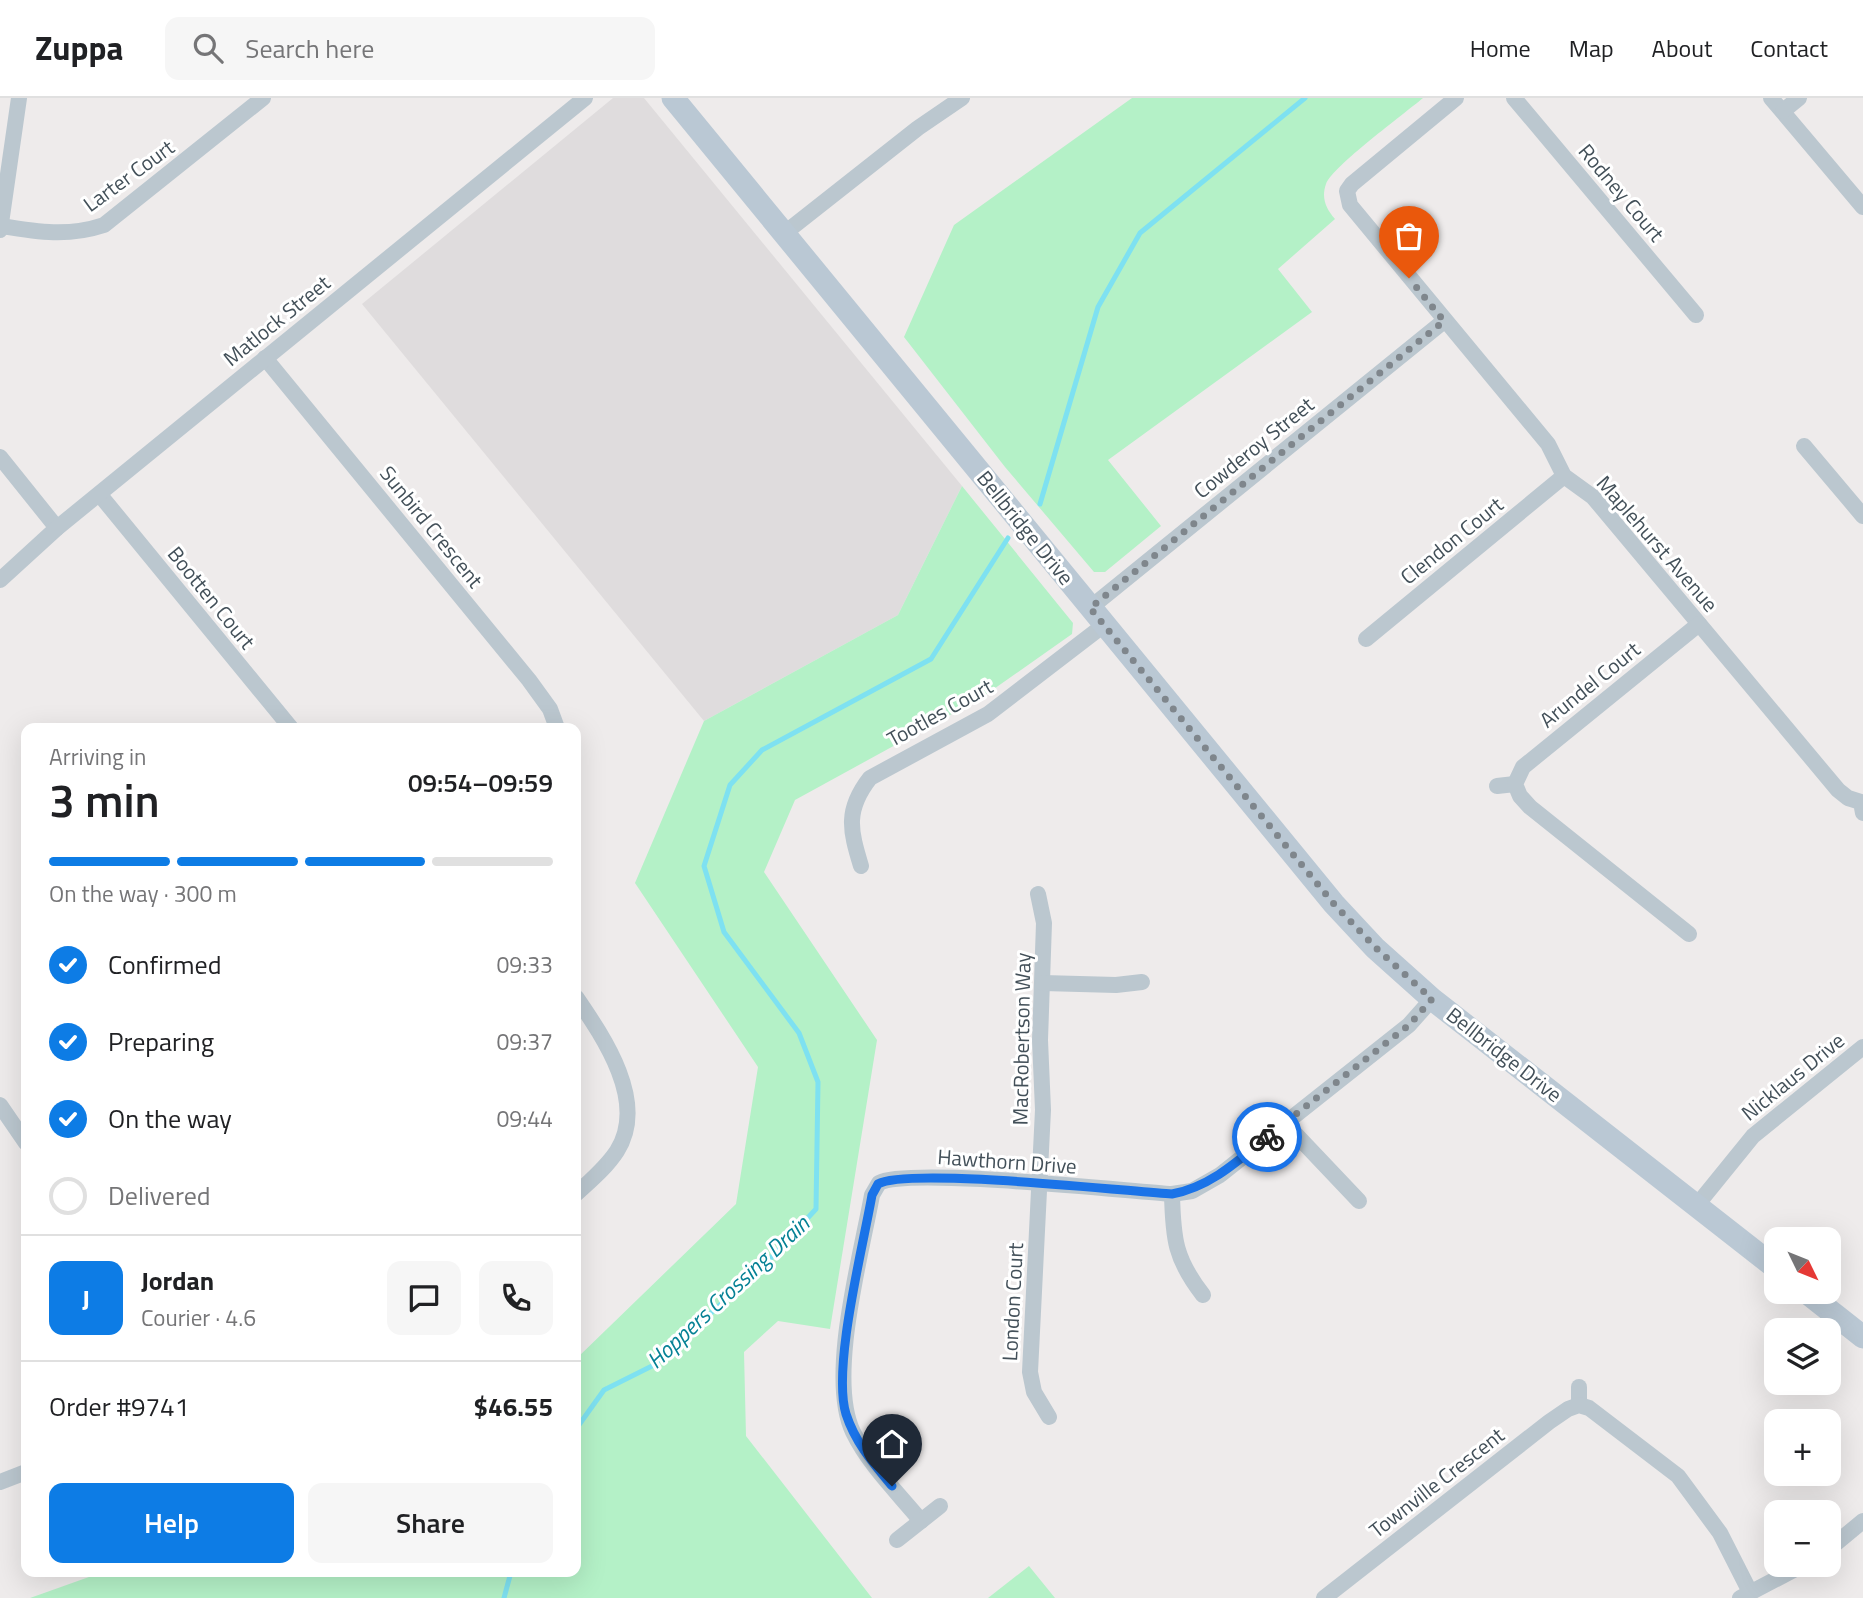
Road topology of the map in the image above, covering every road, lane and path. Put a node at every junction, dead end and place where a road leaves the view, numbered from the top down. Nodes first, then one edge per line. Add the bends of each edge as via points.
1 (19, 98) edge
2 (263, 98) edge
3 (585, 98) edge
4 (673, 98) edge
5 (962, 98) edge
6 (1456, 98) edge
7 (1514, 98) edge
8 (1772, 98) edge
9 (1799, 98) edge
10 (1783, 111) junction
11 (1863, 208) edge
12 (0, 228) edge
13 (786, 232) junction
14 (1696, 315) dead end
15 (1444, 321) junction
16 (265, 358) junction
17 (1804, 446) dead end
18 (0, 457) edge
19 (1564, 476) junction
20 (100, 495) junction
21 (1863, 516) edge
22 (57, 528) junction
23 (0, 580) edge
24 (1097, 616) junction
25 (1699, 624) junction
26 (1366, 639) dead end
27 (286, 723) edge
28 (555, 723) edge
29 (1516, 784) junction
30 (1497, 786) dead end
31 (1862, 806) edge
32 (861, 866) dead end
33 (1038, 894) dead end
34 (1689, 934) dead end
35 (1142, 982) dead end
36 (1043, 983) junction
37 (1432, 999) junction
38 (581, 1006) edge
39 (1863, 1047) edge
40 (0, 1105) edge
41 (1285, 1124) junction
42 (21, 1136) edge
43 (1040, 1185) junction
44 (581, 1190) edge
45 (1172, 1194) junction
46 (1359, 1201) dead end
47 (1697, 1205) junction
48 (1764, 1258) edge
49 (1203, 1296) dead end
50 (1821, 1304) edge
51 (1863, 1337) edge
52 (1580, 1387) dead end
53 (1579, 1405) junction
54 (1049, 1417) dead end
55 (21, 1474) edge
56 (0, 1482) edge
57 (940, 1506) dead end
58 (921, 1521) junction
59 (1863, 1521) edge
60 (1841, 1539) edge
61 (897, 1540) dead end
62 (1780, 1577) edge
63 (1745, 1595) edge
64 (1324, 1598) edge

1 - 12 street
2 - 12 street, Larter Court via 104,225 53,234
3 - 16 street, Matlock Street
4 - 13 street, Bellbridge Drive
5 - 13 street
6 - 15 street, Maplehurst Avenue via 1352,184 1347,197
7 - 14 street, Rodney Court
8 - 10 street
9 - 10 street
10 - 11 street
13 - 24 street, Bellbridge Drive
15 - 19 street, Maplehurst Avenue via 1548,443
15 - 24 street, Cowderoy Street
16 - 20 street, Matlock Street
16 - 28 street, Sunbird Crescent via 529,680
17 - 21 street
18 - 22 street
19 - 25 street, Maplehurst Avenue via 1593,496
19 - 26 street, Clendon Court
20 - 22 street, Matlock Street
20 - 27 street, Bootten Court
22 - 23 street, Matlock Street
24 - 32 street, Tootles Court via 988,713 870,778 851,810
24 - 37 street, Bellbridge Drive via 1334,904
25 - 29 street, Arundel Court via 1523,767
25 - 31 street, Maplehurst Avenue via 1838,790
29 - 30 street
29 - 34 street via 1530,807
33 - 36 street, MacRobertson Way via 1044,923
35 - 36 street
36 - 43 street, MacRobertson Way
37 - 41 street, Hawthorn Drive via 1409,1025
37 - 47 street, Bellbridge Drive
38 - 44 street via 617,1071 627,1096 628,1116 616,1152
39 - 47 street, Nicklaus Drive via 1753,1136
40 - 42 street
41 - 45 street, Hawthorn Drive via 1212,1180 1192,1191
41 - 46 street
43 - 45 street, Hawthorn Drive
43 - 54 street, London Court via 1030,1372 1034,1392
43 - 58 street, Hawthorn Drive via 896,1177 874,1189 843,1361 842,1391 845,1411 863,1451
45 - 49 street via 1178,1256
47 - 48 street, Bellbridge Drive
50 - 51 street
52 - 53 street
53 - 63 street via 1599,1413 1678,1476 1720,1533
53 - 64 street, Townville Crescent via 1549,1422
55 - 56 street
57 - 58 street
58 - 61 street
59 - 60 street
62 - 63 street

